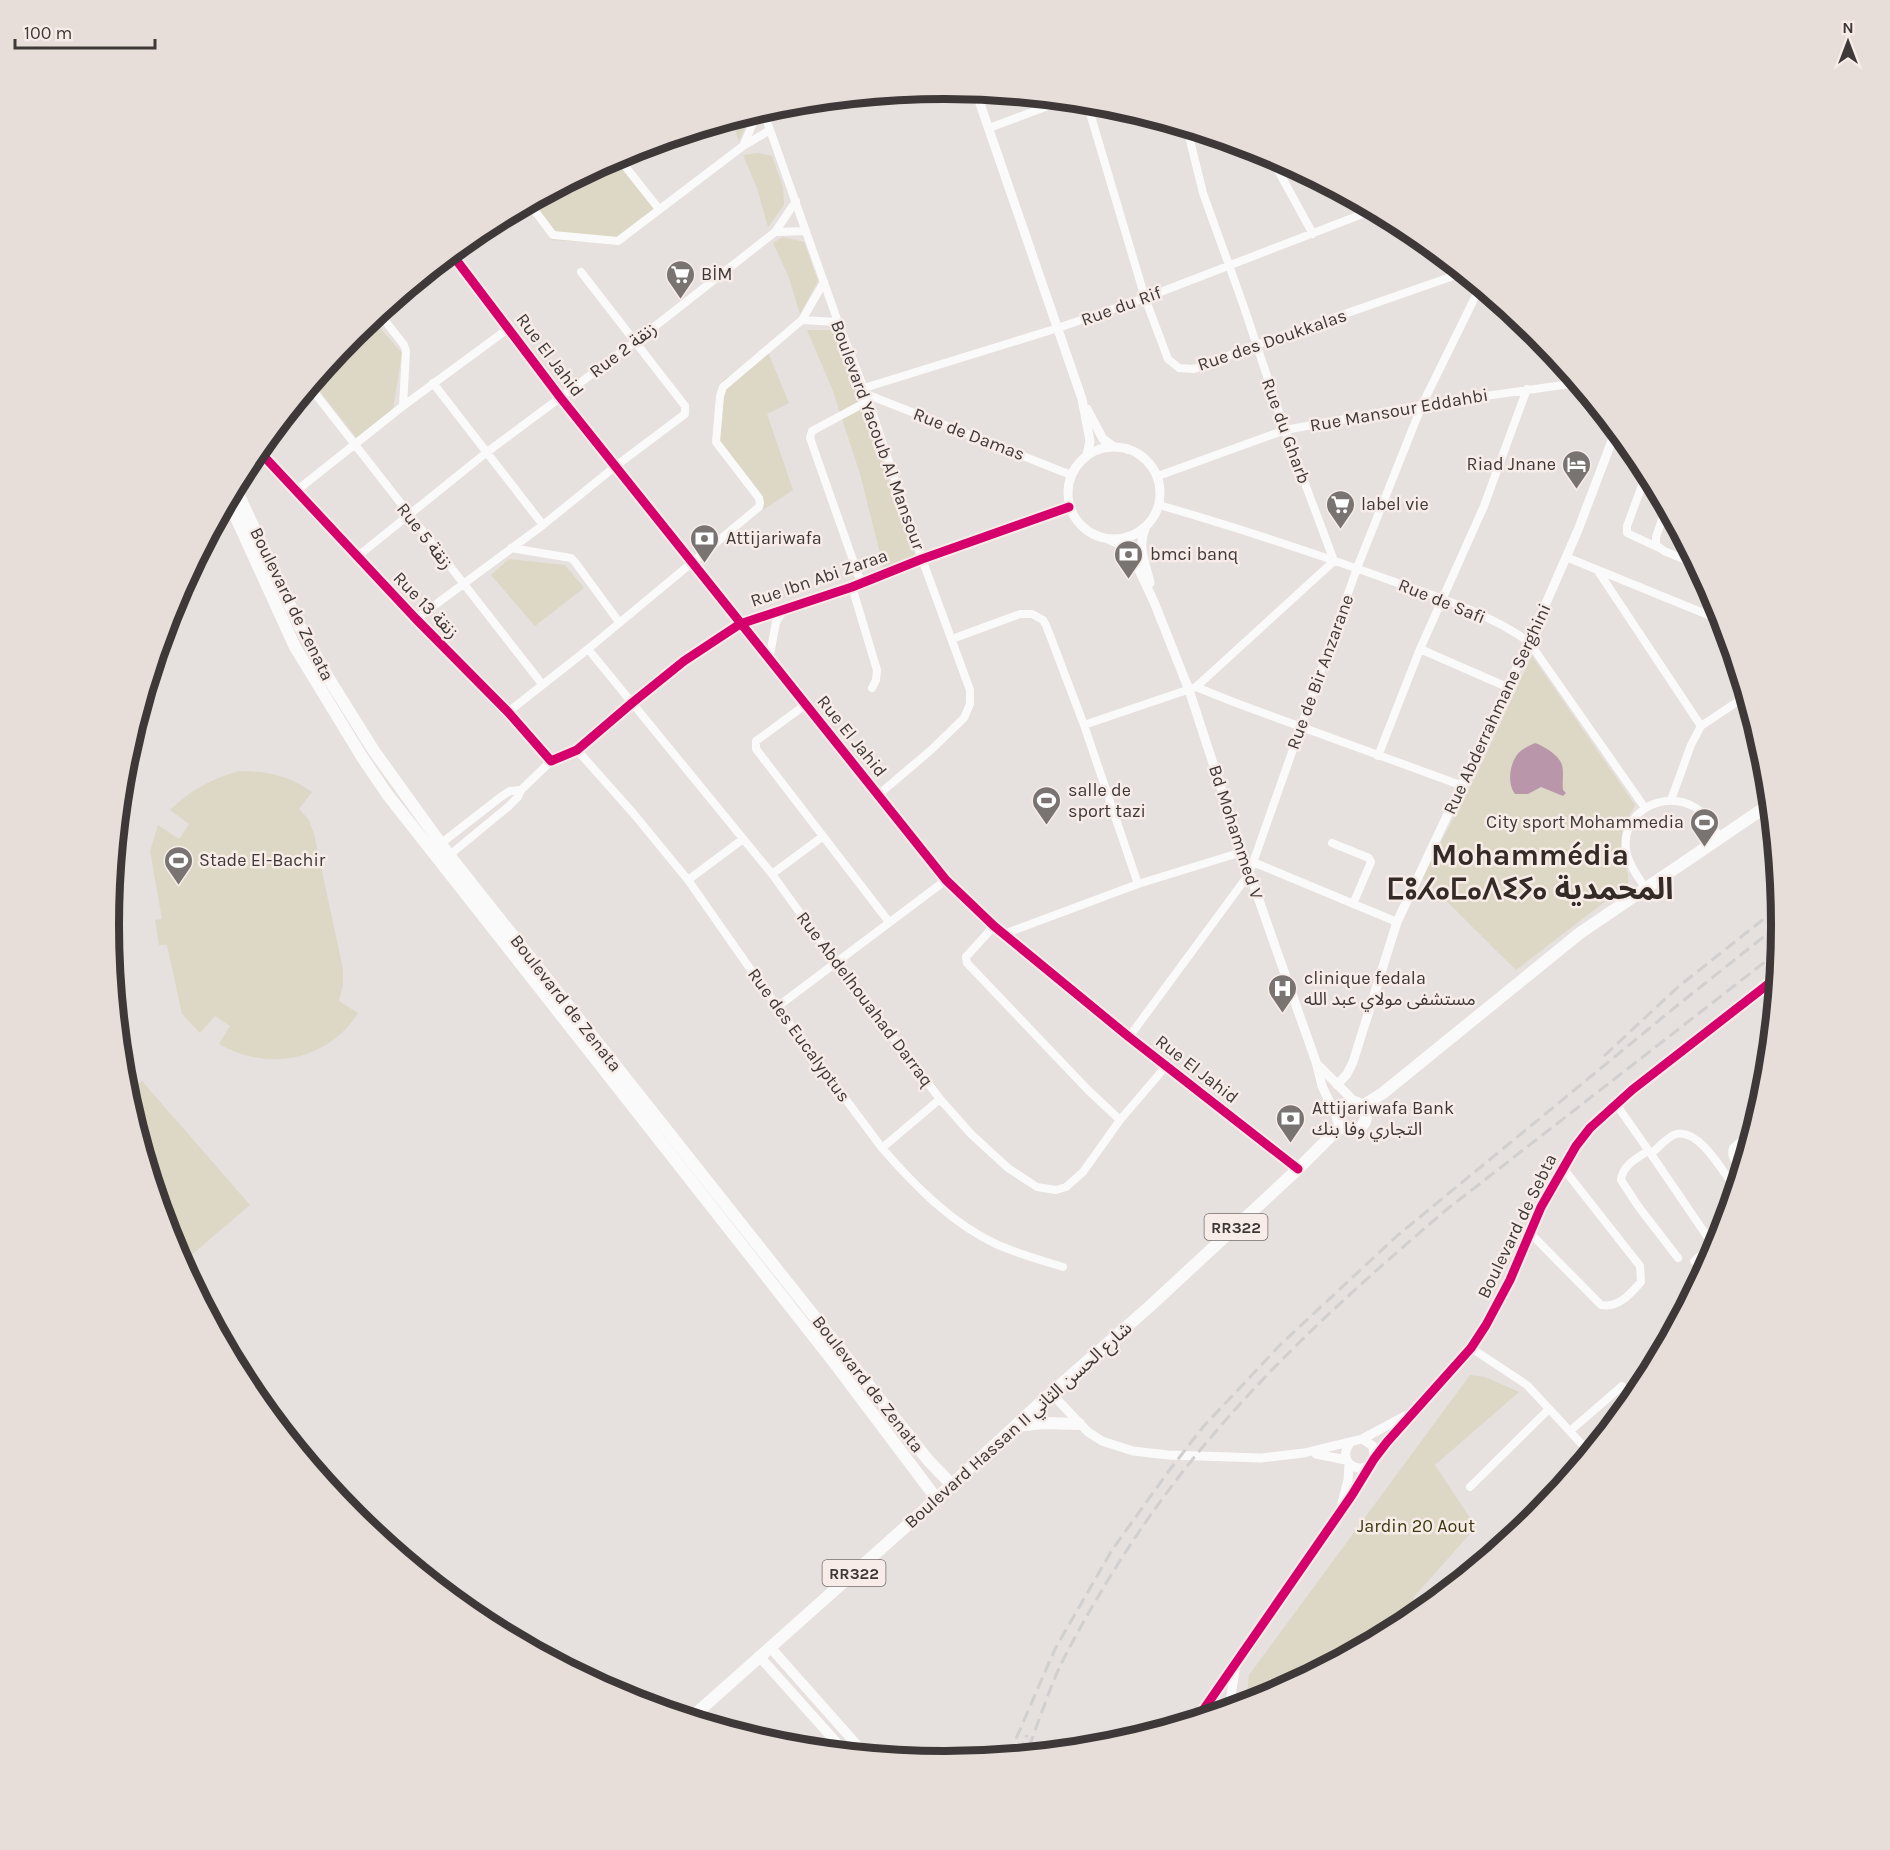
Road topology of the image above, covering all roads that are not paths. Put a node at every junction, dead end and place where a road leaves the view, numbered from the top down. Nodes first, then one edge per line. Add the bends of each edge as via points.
1 (979, 100) edge
2 (1049, 106) edge
3 (1091, 112) edge
4 (766, 119) edge
5 (754, 122) edge
6 (989, 128) junction
7 (770, 130) junction
8 (1189, 136) edge
9 (743, 146) junction
10 (624, 164) edge
11 (1277, 169) edge
12 (796, 201) junction
13 (534, 209) edge
14 (659, 209) junction
15 (1364, 214) edge
16 (806, 231) junction
17 (775, 232) junction
18 (1313, 234) junction
19 (456, 260) edge
20 (1229, 266) junction
21 (581, 272) dead end
22 (1455, 276) edge
23 (824, 282) junction
24 (1476, 293) edge
25 (1145, 297) junction
26 (384, 319) edge
27 (802, 320) junction
28 (838, 322) junction
29 (509, 328) junction
30 (1058, 328) junction
31 (635, 342) junction
32 (1256, 345) junction
33 (433, 383) junction
34 (1569, 384) edge
35 (1527, 389) junction
36 (314, 393) edge
37 (866, 394) junction
38 (560, 397) junction
39 (1082, 399) junction
40 (1422, 405) junction
41 (403, 406) junction
42 (1285, 430) junction
43 (1613, 439) edge
44 (353, 445) junction
45 (1114, 447) junction
46 (487, 452) junction
47 (1087, 455) junction
48 (265, 457) edge
49 (617, 465) junction
50 (1071, 475) junction
51 (1158, 476) junction
52 (1643, 484) edge
53 (296, 491) junction
54 (239, 497) edge
55 (1159, 505) junction
56 (1069, 507) junction
57 (232, 509) edge
58 (409, 516) junction
59 (1663, 517) edge
60 (543, 525) junction
61 (1146, 527) junction
62 (1110, 540) junction
63 (1657, 547) junction
64 (511, 548) junction
65 (358, 556) junction
66 (1566, 557) junction
67 (922, 559) junction
68 (1686, 560) edge
69 (1334, 561) junction
70 (692, 562) junction
71 (1357, 568) junction
72 (1598, 571) junction
73 (861, 583) junction
74 (463, 584) junction
75 (852, 587) junction
76 (1442, 599) junction
77 (1154, 602) junction
78 (785, 608) junction
79 (1710, 615) edge
80 (416, 619) junction
81 (619, 622) junction
82 (740, 624) junction
83 (952, 639) junction
84 (1529, 642) junction
85 (588, 649) junction
86 (1420, 649) junction
87 (769, 660) junction
88 (542, 684) junction
89 (1507, 687) junction
90 (872, 688) dead end
91 (1193, 688) junction
92 (1740, 700) edge
93 (632, 703) junction
94 (805, 705) junction
95 (508, 712) junction
96 (1084, 725) junction
97 (1300, 726) junction
98 (1701, 726) junction
99 (577, 750) junction
100 (1378, 756) junction
101 (551, 761) junction
102 (1463, 786) junction
103 (521, 790) junction
104 (878, 795) junction
105 (1671, 800) junction
106 (1645, 808) junction
107 (1763, 809) edge
108 (420, 815) junction
109 (410, 823) junction
110 (822, 837) junction
111 (1720, 837) junction
112 (743, 839) junction
113 (1332, 843) dead end
114 (436, 847) junction
115 (1242, 852) junction
116 (445, 859) junction
117 (1253, 862) junction
118 (772, 874) junction
119 (1249, 874) junction
120 (688, 880) junction
121 (946, 880) junction
122 (1138, 884) junction
123 (1645, 888) junction
124 (1353, 904) junction
125 (889, 922) junction
126 (1398, 922) junction
127 (994, 926) junction
128 (1004, 934) junction
129 (836, 963) junction
130 (1769, 984) edge
131 (777, 1007) junction
132 (1129, 1037) junction
133 (1316, 1062) junction
134 (1167, 1065) junction
135 (1337, 1085) junction
136 (940, 1099) junction
137 (1359, 1104) junction
138 (1616, 1104) junction
139 (1120, 1120) junction
140 (1339, 1122) junction
141 (1743, 1140) edge
142 (882, 1148) junction
143 (1649, 1153) junction
144 (1736, 1162) edge
145 (1563, 1168) junction
146 (1298, 1169) junction
147 (1730, 1181) edge
148 (1529, 1232) junction
149 (1710, 1235) edge
150 (1702, 1255) edge
151 (1678, 1258) dead end
152 (1695, 1261) dead end
153 (1063, 1267) dead end
154 (787, 1293) junction
155 (1471, 1348) junction
156 (1622, 1386) dead end
157 (1051, 1393) junction
158 (1549, 1409) junction
159 (1413, 1412) junction
160 (1079, 1424) junction
161 (1015, 1426) junction
162 (1570, 1431) junction
163 (1362, 1439) junction
164 (1350, 1443) junction
165 (1585, 1447) edge
166 (1304, 1453) junction
167 (928, 1460) junction
168 (1372, 1461) junction
169 (1348, 1462) junction
170 (916, 1470) junction
171 (951, 1484) junction
172 (1470, 1487) dead end
173 (936, 1498) junction
174 (1340, 1510) junction
175 (770, 1647) junction
176 (759, 1656) junction
177 (1239, 1660) junction
178 (1230, 1700) edge
179 (1206, 1709) edge
180 (697, 1713) edge
181 (838, 1744) edge
182 (857, 1746) edge

1 - 6 street
2 - 6 street
3 - 25 street, Rue des Doukkalas
4 - 7 street, Boulevard Yacoub Al Mansour
5 - 9 street
6 - 30 street
7 - 9 street
7 - 12 street, Boulevard Yacoub Al Mansour
8 - 20 street, Rue du Gharb via 1203,194
9 - 14 street
10 - 14 street
11 - 18 street
12 - 16 street, Boulevard Yacoub Al Mansour
12 - 17 street, Rue 2 زنقة
13 - 14 street via 553,234 618,241
15 - 18 street, Rue du Rif
16 - 17 street
16 - 23 street, Boulevard Yacoub Al Mansour
17 - 31 street, Rue 2 زنقة
18 - 20 street, Rue du Rif
19 - 29 street, Rue El Jahid
20 - 25 street, Rue du Rif
20 - 32 street, Rue du Gharb
21 - 31 street
22 - 32 street, Rue des Doukkalas
23 - 27 street
23 - 28 street, Boulevard Yacoub Al Mansour
24 - 40 street, Rue de Bir Anzarane
25 - 30 street, Rue du Rif
25 - 32 street, Rue des Doukkalas via 1168,359 1179,368 1194,369
26 - 41 street via 404,345
27 - 28 street
27 - 70 street via 723,387 716,442 760,503
28 - 37 street, Boulevard Yacoub Al Mansour
29 - 33 street
29 - 38 street, Rue El Jahid
30 - 37 street, Rue du Rif
30 - 39 street
31 - 38 street, Rue 2 زنقة
31 - 49 street via 686,411
32 - 42 street, Rue du Gharb
33 - 41 street
33 - 46 street
34 - 35 street, Rue Mansour Eddahbi
35 - 40 street, Rue Mansour Eddahbi
35 - 76 street via 1484,506
36 - 44 street, Rue 5 زنقة
37 - 50 street, Rue de Damas
37 - 67 street, Boulevard Yacoub Al Mansour
37 - 73 street, Rue du Rif via 812,431 810,438
38 - 46 street, Rue 2 زنقة
38 - 49 street, Rue El Jahid
39 - 45 street via 1104,439
39 - 47 street via 1090,436
40 - 42 street, Rue Mansour Eddahbi
40 - 71 street, Rue de Bir Anzarane
41 - 44 street
42 - 51 street, Rue Mansour Eddahbi
42 - 69 street, Rue du Gharb
43 - 66 street, Rue Abderrahmane Serghini
44 - 53 street
44 - 58 street, Rue 5 زنقة
45 - 47 street
45 - 51 street via 1145,458
46 - 58 street, Rue 2 زنقة
46 - 60 street
47 - 50 street
48 - 53 street, Rue 13 زنقة
49 - 60 street
49 - 70 street, Rue El Jahid
50 - 56 street
51 - 55 street
52 - 63 street via 1627,534
53 - 65 street, Rue 13 زنقة
54 - 108 main road, Boulevard de Zenata via 299,625 329,679 374,752
55 - 61 street
55 - 69 street, Rue de Safi
56 - 62 street via 1084,530
56 - 67 street, Rue Ibn Abi Zaraa
57 - 109 main road, Boulevard de Zenata via 295,647 362,757
58 - 65 street, Rue 2 زنقة
58 - 74 street, Rue 5 زنقة
59 - 63 street via 1655,539
60 - 64 street
61 - 62 street via 1135,535
61 - 77 street, Bd Mohammed V via 1141,545
62 - 77 street, Bd Mohammed V via 1129,550
63 - 68 street
64 - 74 street
64 - 81 street via 570,558
65 - 80 street, Rue 13 زنقة
66 - 72 street
66 - 84 street, Rue Abderrahmane Serghini
67 - 73 street, Rue Ibn Abi Zaraa
67 - 83 street, Boulevard Yacoub Al Mansour
69 - 71 street, Rue de Safi
69 - 91 street
70 - 81 street
70 - 82 street, Rue El Jahid
71 - 76 street, Rue de Safi
71 - 97 street, Rue de Bir Anzarane
72 - 79 street
72 - 98 street
73 - 75 street, Rue Ibn Abi Zaraa
74 - 80 street
74 - 88 street, Rue 5 زنقة
75 - 78 street, Rue Ibn Abi Zaraa
75 - 90 street via 877,670
76 - 84 street, Rue de Safi via 1514,631
76 - 86 street
77 - 91 street, Bd Mohammed V
78 - 82 street, Rue Ibn Abi Zaraa
78 - 87 street via 774,628
80 - 95 street, Rue 13 زنقة
81 - 85 street
82 - 87 street, Rue El Jahid
82 - 93 street, Rue Ibn Abi Zaraa via 684,661
83 - 96 street via 1020,614 1030,613 1042,620
83 - 104 street, Boulevard Yacoub Al Mansour via 970,690 969,708 931,750
84 - 89 street, Rue Abderrahmane Serghini
84 - 106 street, Rue de Safi
85 - 88 street
85 - 93 street, Rue Abdelhouahad Darraq
86 - 89 street
86 - 100 street
87 - 94 street, Rue El Jahid
88 - 95 street
89 - 102 street, Rue Abderrahmane Serghini
91 - 96 street
91 - 97 street
91 - 115 street, Bd Mohammed V
92 - 98 street
93 - 99 street, Rue Ibn Abi Zaraa
93 - 112 street, Rue Abdelhouahad Darraq
94 - 104 street, Rue El Jahid
94 - 110 street via 756,741 756,749
95 - 101 street, Rue 13 زنقة
96 - 122 street
97 - 100 street
97 - 117 street, Rue de Bir Anzarane
98 - 105 street
99 - 101 street
99 - 120 street, Rue des Eucalyptus
100 - 102 street
101 - 103 street
102 - 126 street, Rue Abderrahmane Serghini
103 - 114 street via 502,796
103 - 116 street via 509,806
104 - 121 street, Rue El Jahid
105 - 106 street
105 - 111 street via 1696,808
106 - 123 street via 1629,827 1626,848
107 - 111 main road, RR322
108 - 109 main road
108 - 114 main road, Boulevard de Zenata
109 - 114 main road, Boulevard de Zenata
110 - 118 street
110 - 125 street
111 - 123 main road, RR322
112 - 118 street, Rue Abdelhouahad Darraq
112 - 120 street
113 - 124 street via 1371,862
114 - 116 main road, Boulevard de Zenata
115 - 119 street, Bd Mohammed V
115 - 122 street
116 - 154 main road, Boulevard de Zenata
117 - 119 street, Rue de Bir Anzarane
117 - 124 street
118 - 129 street, Rue Abdelhouahad Darraq
119 - 132 street, Rue de Bir Anzarane
119 - 133 street, Bd Mohammed V
120 - 131 street, Rue des Eucalyptus
121 - 125 street
121 - 127 street, Rue El Jahid
122 - 128 street
123 - 137 main road, RR322 via 1580,933 1383,1093
124 - 126 street
125 - 129 street
126 - 135 street, Rue Abderrahmane Serghini via 1353,1062
127 - 128 street, Rue El Jahid
127 - 139 street via 969,951 968,963
128 - 132 street, Rue El Jahid
129 - 131 street
129 - 136 street, Rue Abdelhouahad Darraq
130 - 138 street, Boulevard de Sebta
131 - 142 street, Rue des Eucalyptus
132 - 134 street, Rue El Jahid
133 - 135 street, Bd Mohammed V
133 - 140 street, Bd Mohammed V via 1324,1092
134 - 139 street, Rue Abdelhouahad Darraq
134 - 146 street, Rue El Jahid
135 - 137 street, Bd Mohammed V
136 - 139 street, Rue Abdelhouahad Darraq via 1008,1168 1049,1190 1062,1190 1070,1185
136 - 142 street
137 - 140 main road, RR322 via 1342,1105 1337,1113
137 - 140 main road via 1366,1116 1363,1125 1349,1131
138 - 143 street
138 - 145 street, Boulevard de Sebta via 1590,1128
140 - 146 main road, Boulevard Hassan II شارع الحسن الثاني / RR322
141 - 144 street via 1733,1148
142 - 153 street, Rue des Eucalyptus via 914,1183 978,1234 1023,1255
143 - 147 street via 1675,1134 1692,1135
143 - 149 street
143 - 151 street via 1626,1168 1621,1180
145 - 148 street, Boulevard de Sebta
145 - 148 street via 1640,1266 1641,1282 1618,1303 1601,1305
146 - 157 main road, Boulevard Hassan II شارع الحسن الثاني / RR322
148 - 155 street, Boulevard de Sebta via 1510,1280
150 - 152 street
154 - 167 main road, Boulevard de Zenata
154 - 170 main road, Boulevard de Zenata
155 - 158 street via 1527,1385
155 - 159 street, Boulevard de Sebta
156 - 162 street
157 - 160 street
157 - 161 main road, Boulevard Hassan II شارع الحسن الثاني / RR322
158 - 162 street
158 - 172 street
159 - 163 street, Boulevard de Sebta
159 - 168 street, Boulevard de Sebta
160 - 161 main road
160 - 166 street via 1102,1441 1149,1453 1261,1458
161 - 171 main road, Boulevard Hassan II شارع الحسن الثاني / RR322
162 - 165 street
163 - 164 street
163 - 168 street via 1373,1446
164 - 166 street
164 - 169 street via 1345,1451
166 - 169 street via 1330,1455
167 - 170 main road
167 - 171 main road, Boulevard de Zenata
168 - 169 street via 1362,1468
168 - 174 street, Boulevard de Sebta
169 - 174 street
170 - 173 main road, Boulevard de Zenata
171 - 173 main road, Boulevard Hassan II شارع الحسن الثاني / RR322
173 - 175 main road, Boulevard Hassan II شارع الحسن الثاني / RR322
174 - 177 street, Boulevard de Sebta
175 - 176 main road, Boulevard Hassan II شارع الحسن الثاني / RR322
175 - 182 main road
176 - 180 main road, Boulevard Hassan II شارع الحسن الثاني / RR322
176 - 181 main road
177 - 178 street
177 - 179 street, Boulevard de Sebta

